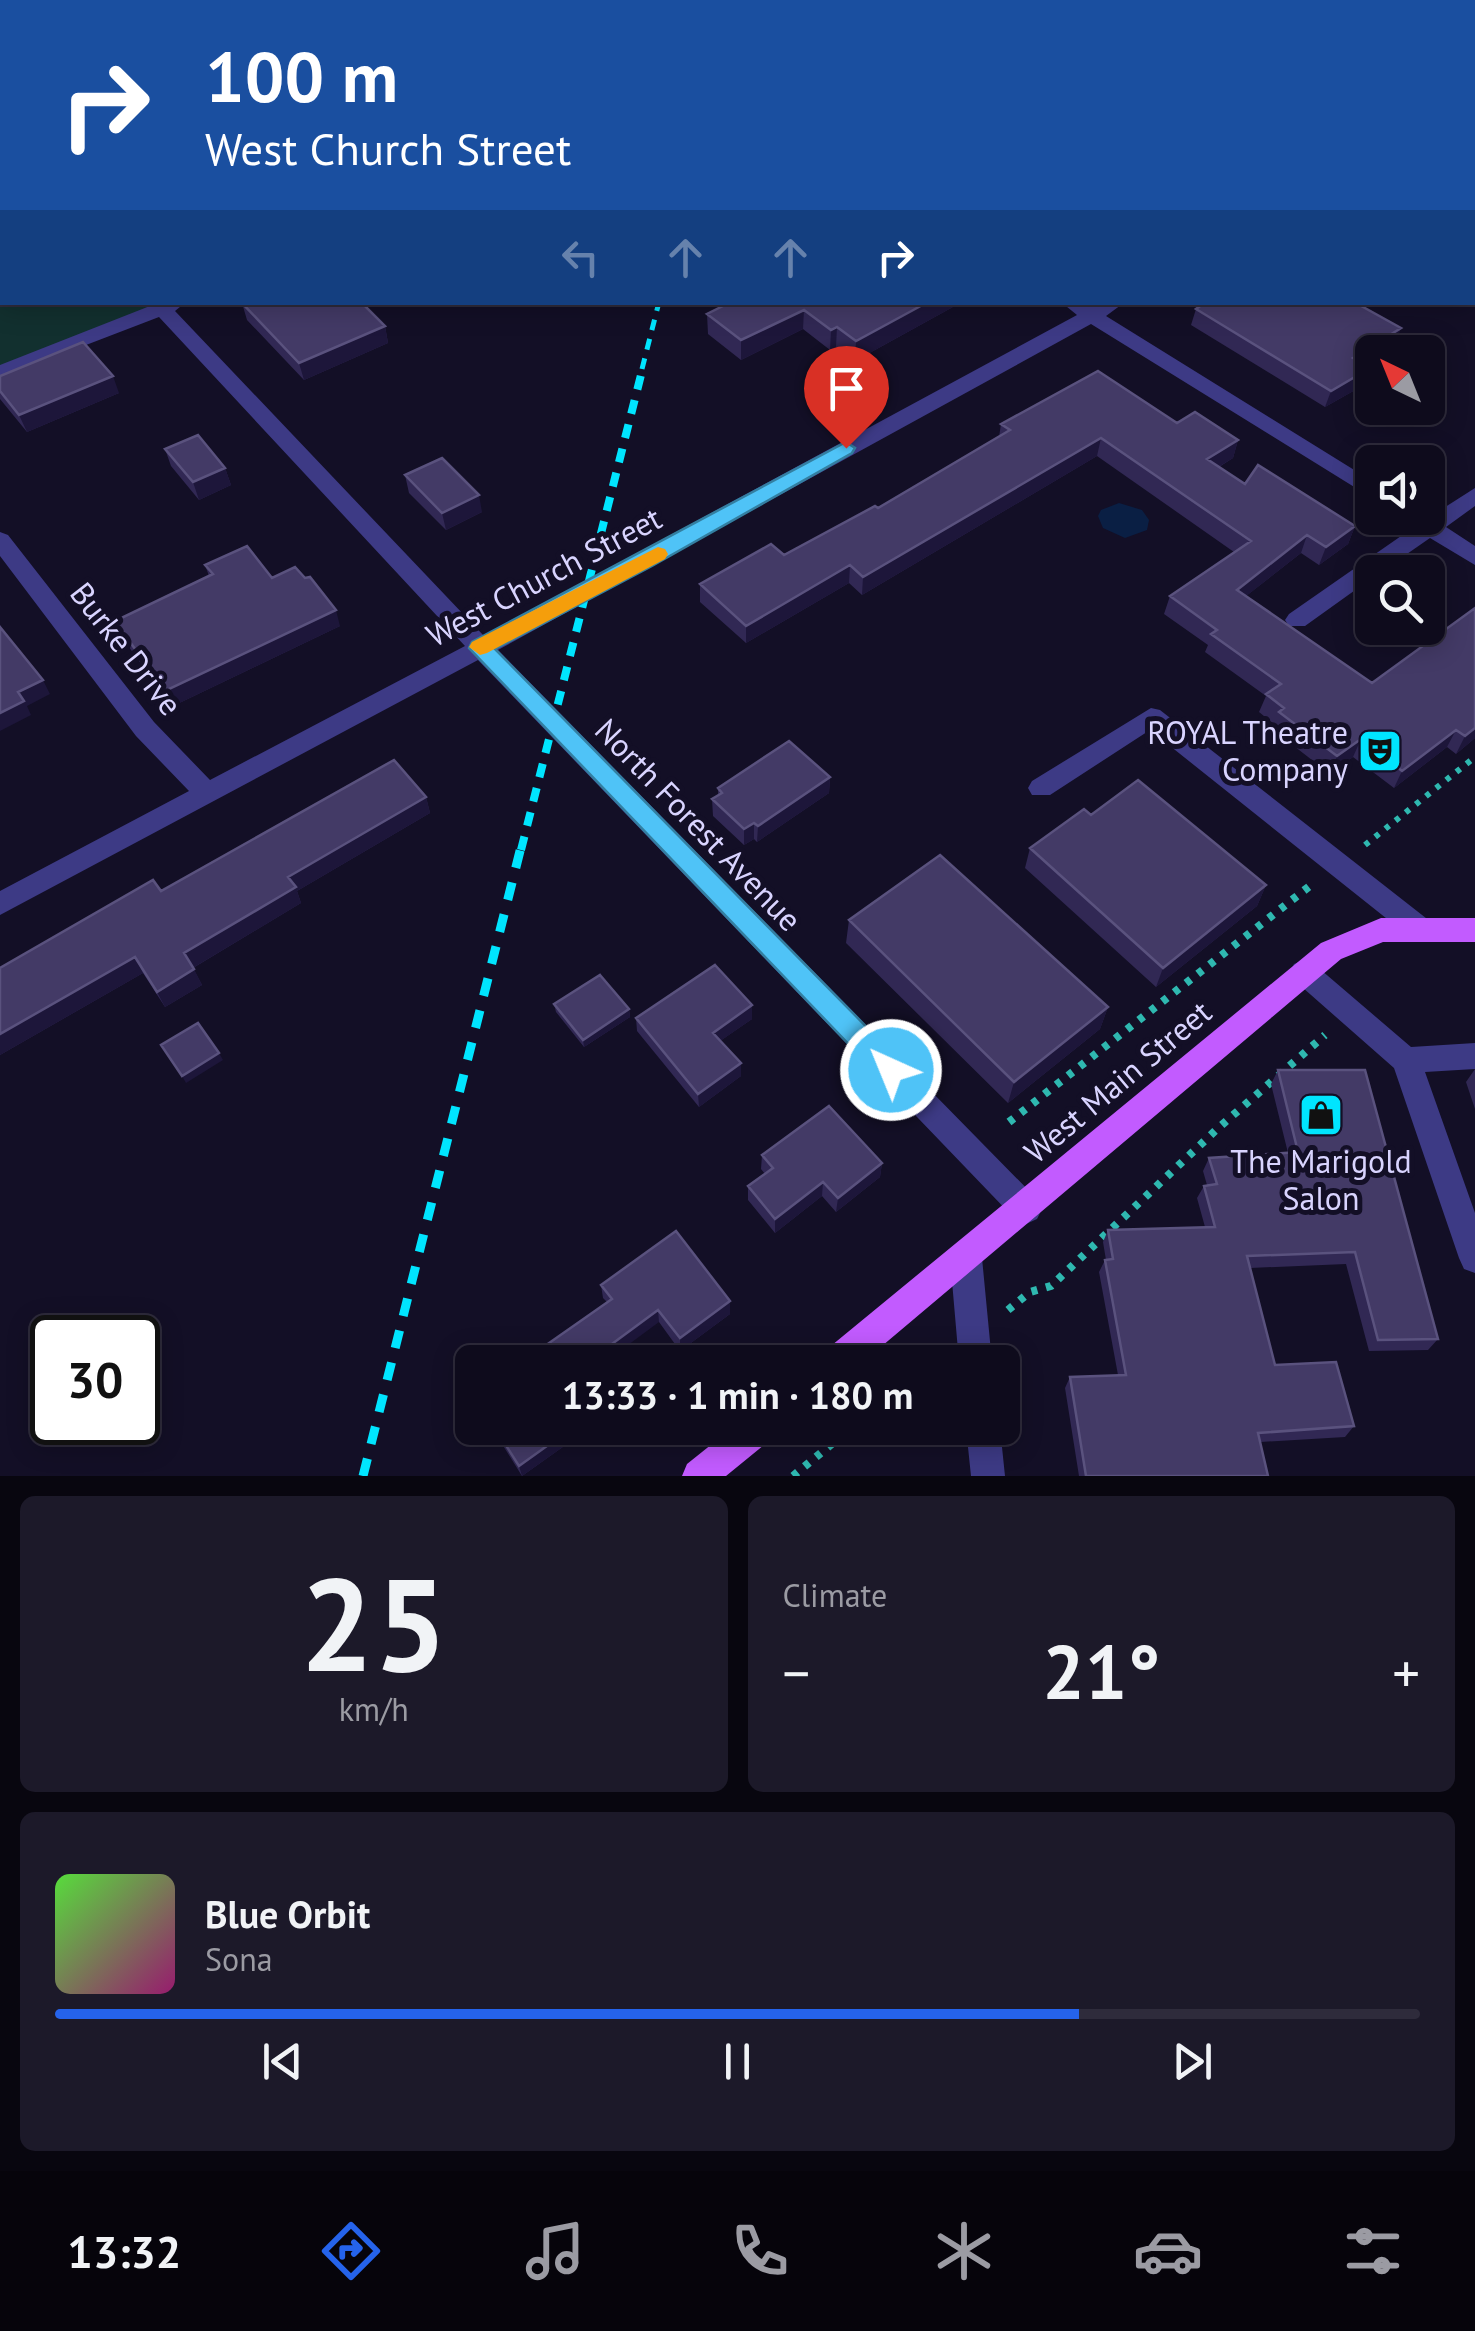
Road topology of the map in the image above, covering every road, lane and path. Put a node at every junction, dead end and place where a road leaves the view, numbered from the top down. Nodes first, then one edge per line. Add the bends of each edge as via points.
1 (167, 305) edge
2 (170, 305) edge
3 (1075, 305) edge
4 (1111, 305) edge
5 (1092, 316) junction
6 (0, 372) edge
7 (1355, 480) edge
8 (1475, 495) edge
9 (1445, 511) edge
10 (1406, 535) edge
11 (1443, 535) edge
12 (0, 540) edge
13 (1475, 556) edge
14 (1297, 620) dead end
15 (480, 648) junction
16 (1475, 758) edge
17 (1041, 788) dead end
18 (207, 793) junction
19 (1340, 864) junction
20 (0, 904) edge
21 (1422, 930) junction
22 (1475, 930) edge
23 (1304, 972) junction
24 (1336, 1026) dead end
25 (1475, 1056) edge
26 (1406, 1060) junction
27 (1009, 1122) dead end
28 (1026, 1209) junction
29 (966, 1258) junction
30 (1475, 1258) edge
31 (1010, 1308) dead end
32 (859, 1345) edge
33 (974, 1345) edge
34 (737, 1445) edge
35 (830, 1445) edge
36 (985, 1445) edge
37 (699, 1476) edge
38 (792, 1476) edge
39 (988, 1476) edge

1 - 6 street
2 - 15 street, North Forest Avenue via 244,400
3 - 5 street
4 - 5 street, West Church Street
5 - 7 street
5 - 15 street, West Church Street
8 - 9 street
10 - 14 street
11 - 13 street
12 - 18 street, Burke Drive via 146,729
15 - 18 street, West Church Street
15 - 28 street, North Forest Avenue
16 - 19 path
17 - 19 street via 1150,718
18 - 20 street, West Church Street
19 - 21 street
19 - 27 path
21 - 22 main road, West Main Street
21 - 23 main road, West Main Street via 1381,930 1331,951
23 - 26 street
23 - 28 main road, West Main Street
24 - 31 path via 1051,1286
25 - 26 street
26 - 30 street
28 - 29 main road, West Main Street
29 - 32 main road, West Main Street
29 - 33 street
34 - 37 main road
35 - 38 path
36 - 39 street

